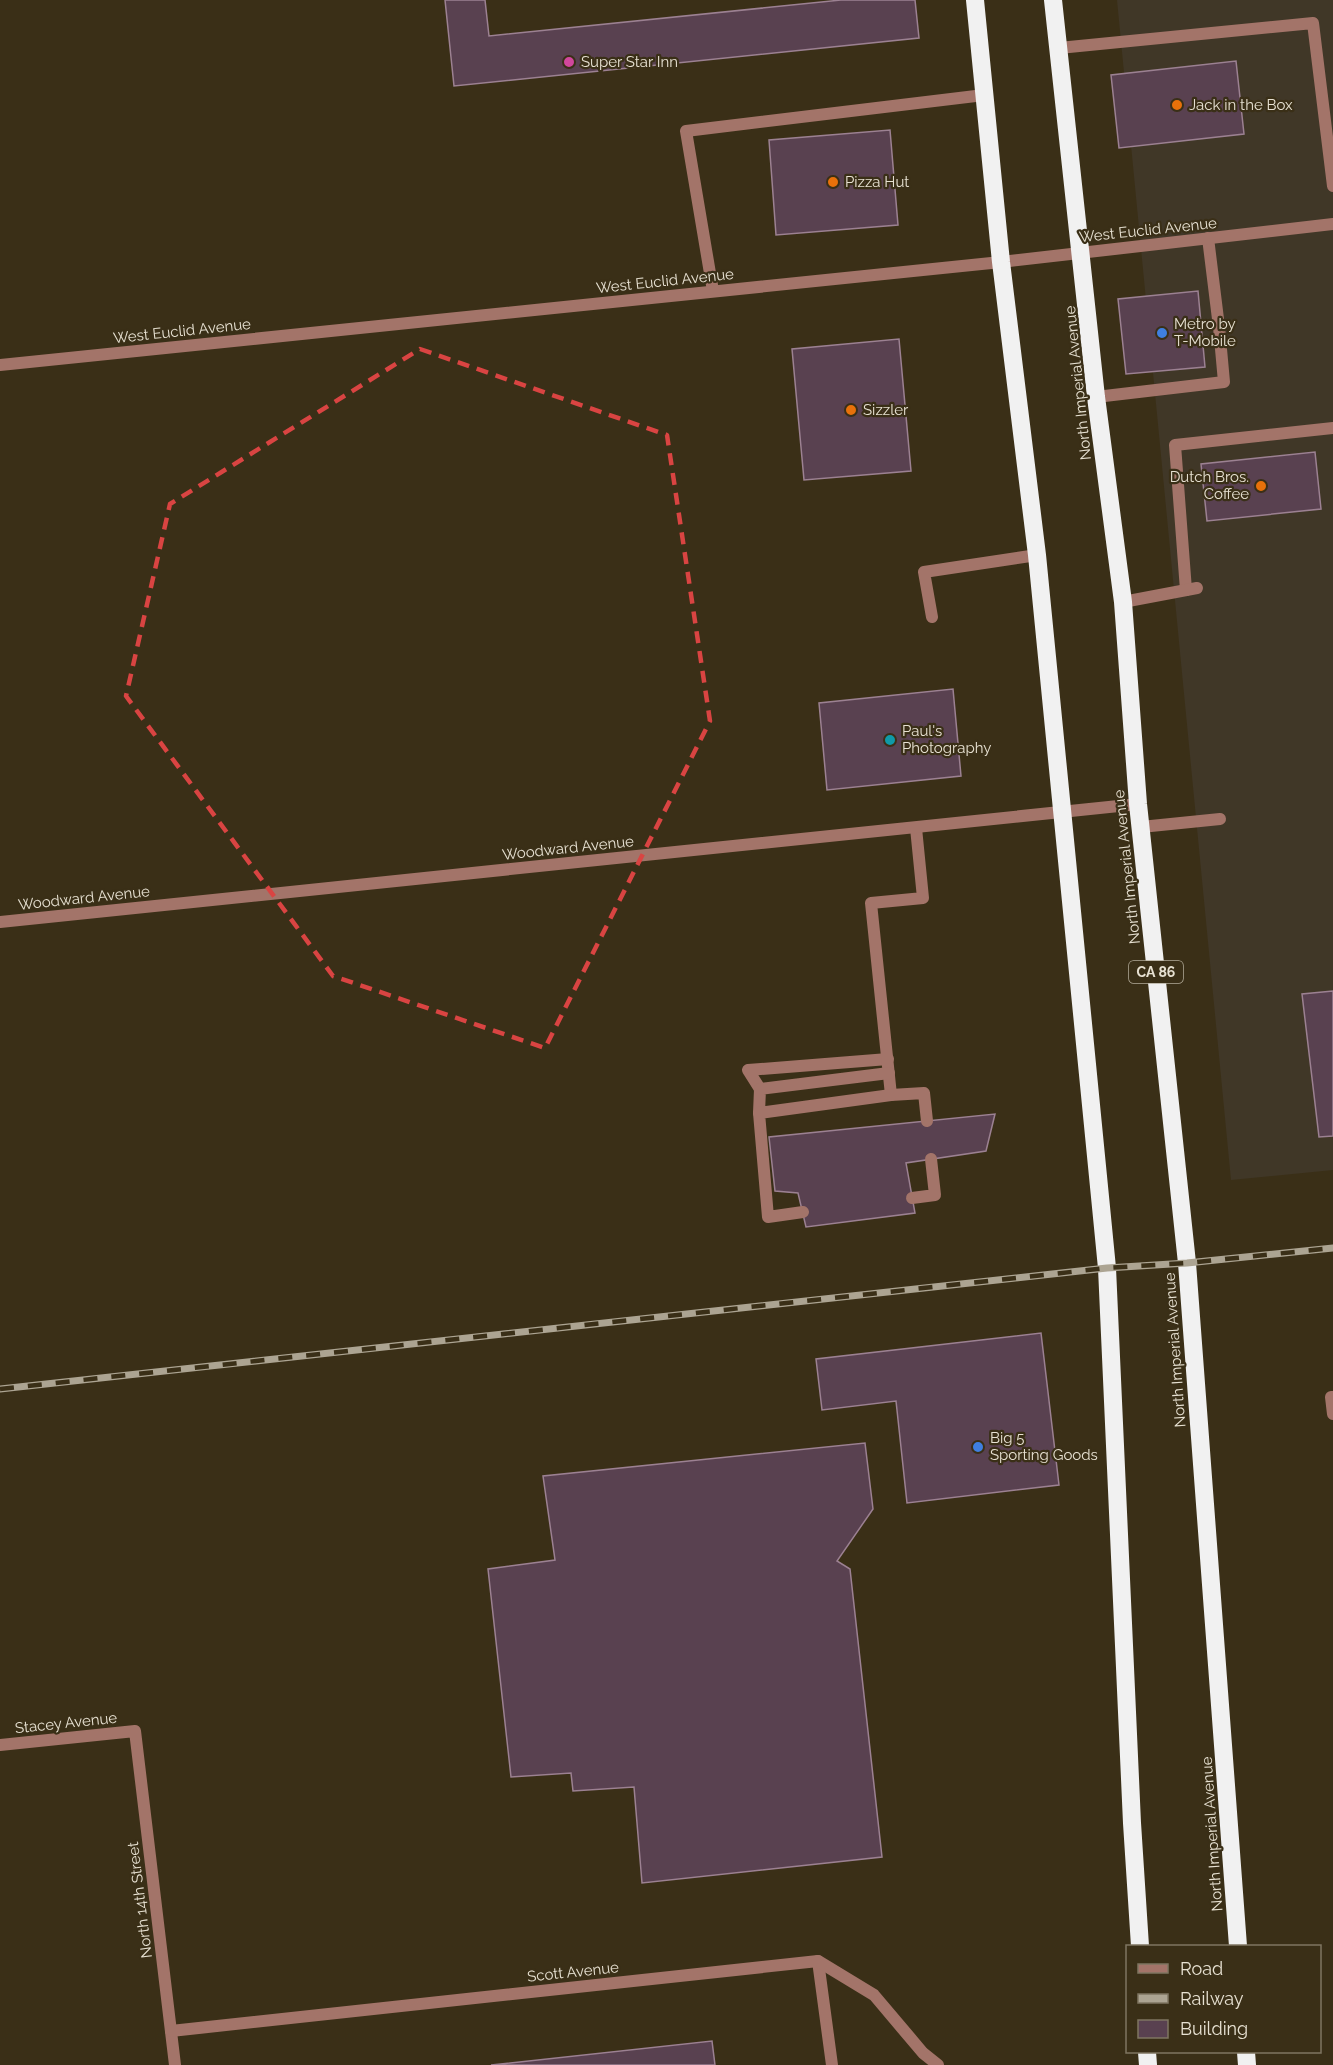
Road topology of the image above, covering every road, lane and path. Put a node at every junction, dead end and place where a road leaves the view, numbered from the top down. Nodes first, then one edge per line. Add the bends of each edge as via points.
1 (975, 0) edge
2 (1053, 0) edge
3 (1059, 48) junction
4 (984, 95) junction
5 (1333, 186) edge
6 (1333, 224) edge
7 (1208, 238) junction
8 (1081, 252) junction
9 (1001, 262) junction
10 (712, 291) junction
11 (0, 365) edge
12 (1096, 397) junction
13 (1333, 428) edge
14 (1037, 555) junction
15 (1123, 602) junction
16 (932, 617) dead end
17 (1138, 804) junction
18 (1062, 812) junction
19 (1220, 819) dead end
20 (1141, 827) junction
21 (916, 828) junction
22 (0, 922) edge
23 (888, 1059) junction
24 (889, 1073) junction
25 (760, 1089) junction
26 (891, 1095) junction
27 (759, 1113) junction
28 (927, 1121) dead end
29 (931, 1159) dead end
30 (912, 1198) dead end
31 (803, 1212) dead end
32 (1333, 1397) edge
33 (1333, 1414) edge
34 (135, 1731) joint
35 (0, 1745) edge
36 (1140, 1945) edge
37 (1238, 1945) edge
38 (818, 1961) junction
39 (171, 2031) junction
40 (175, 2065) edge
41 (831, 2065) edge
42 (938, 2065) edge

1 - 4 highway
2 - 3 highway, North Imperial Avenue / CA 86
3 - 5 street via 1313,23
3 - 8 highway, North Imperial Avenue / CA 86
4 - 9 highway
4 - 10 street via 686,131
6 - 7 street, West Euclid Avenue
7 - 8 street, West Euclid Avenue
7 - 12 street via 1224,382
8 - 9 street, West Euclid Avenue
8 - 12 highway, North Imperial Avenue / CA 86
9 - 10 street, West Euclid Avenue
9 - 14 highway
10 - 11 street, West Euclid Avenue
12 - 15 highway, North Imperial Avenue / CA 86
13 - 15 street via 1175,445 1191,589
14 - 16 street via 924,572
14 - 18 highway
15 - 17 highway, North Imperial Avenue / CA 86
17 - 18 street, Woodward Avenue
17 - 20 highway, North Imperial Avenue / CA 86
18 - 21 street, Woodward Avenue
18 - 36 highway via 1107,1268
19 - 20 street
20 - 37 highway, North Imperial Avenue / CA 86 via 1187,1263
21 - 22 street, Woodward Avenue
21 - 23 street via 923,898 871,903
23 - 24 street
23 - 25 street via 748,1070
24 - 25 street
24 - 26 street
25 - 27 street
26 - 27 street
26 - 28 street via 924,1093
27 - 31 street via 768,1217
29 - 30 street via 935,1195
32 - 33 street
34 - 35 street, Stacey Avenue
34 - 39 street, North 14th Street
38 - 39 street, Scott Avenue
38 - 41 street
38 - 42 street via 874,1995 923,2054
39 - 40 street, North 14th Street

